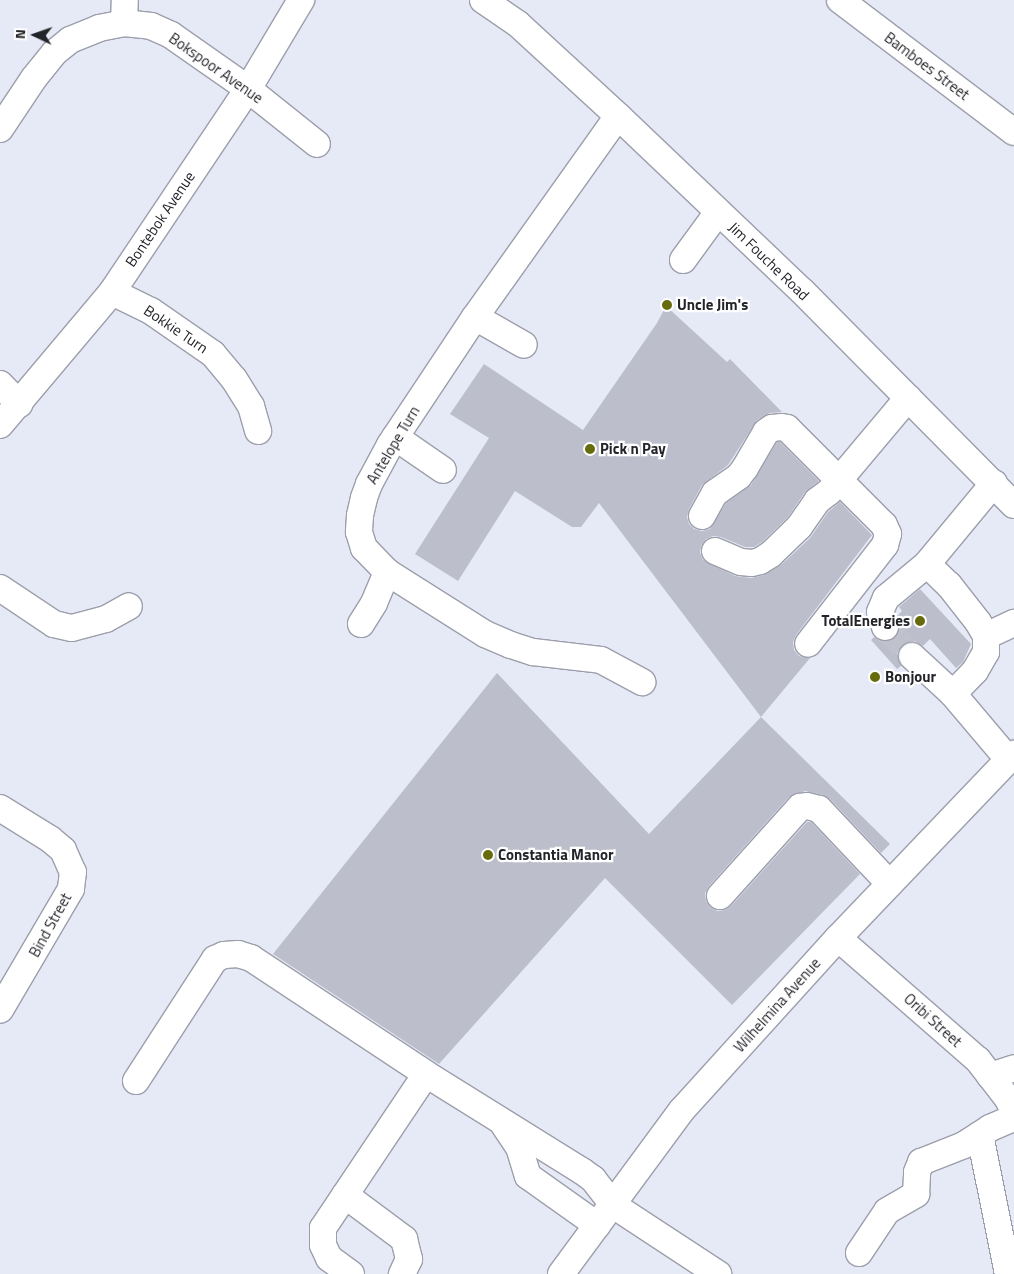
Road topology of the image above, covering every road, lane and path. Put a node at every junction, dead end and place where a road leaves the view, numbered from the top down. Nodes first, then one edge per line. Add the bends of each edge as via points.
1 (301, 0) edge
2 (484, 0) edge
3 (496, 0) edge
4 (840, 0) edge
5 (124, 11) edge
6 (518, 24) junction
7 (248, 89) junction
8 (618, 116) junction
9 (0, 129) edge
10 (1014, 132) edge
11 (317, 144) dead end
12 (718, 212) junction
13 (683, 260) dead end
14 (112, 292) junction
15 (475, 317) junction
16 (524, 345) dead end
17 (0, 384) edge
18 (908, 398) junction
19 (19, 404) junction
20 (0, 425) edge
21 (258, 431) dead end
22 (396, 437) junction
23 (443, 470) dead end
24 (838, 481) junction
25 (994, 483) junction
26 (1014, 505) edge
27 (702, 516) dead end
28 (715, 551) dead end
29 (927, 564) junction
30 (387, 572) junction
31 (0, 588) edge
32 (129, 606) dead end
33 (361, 624) dead end
34 (1014, 624) edge
35 (885, 627) tunnel mouth
36 (986, 636) junction
37 (808, 644) dead end
38 (912, 656) tunnel mouth
39 (642, 682) dead end
40 (953, 694) junction
41 (1011, 756) edge
42 (0, 808) edge
43 (890, 884) junction
44 (720, 896) dead end
45 (838, 938) junction
46 (0, 1010) edge
47 (1002, 1072) edge
48 (426, 1074) junction
49 (136, 1081) dead end
50 (1014, 1112) edge
51 (1014, 1118) edge
52 (502, 1122) junction
53 (980, 1135) junction
54 (345, 1195) junction
55 (613, 1204) junction
56 (597, 1225) junction
57 (859, 1253) dead end
58 (351, 1274) edge
59 (402, 1274) edge
60 (561, 1274) edge
61 (718, 1274) edge
62 (1008, 1274) edge

1 - 7 street, Bontebok Avenue
2 - 6 street, Jim Fouche Road
3 - 6 street, Jim Fouche Road
4 - 10 street, Bamboes Street
5 - 7 street, Bokspoor Avenue via 171,35
5 - 9 street, Bokspoor Avenue via 99,28 70,40 54,53
6 - 8 street, Jim Fouche Road
7 - 11 street, Bokspoor Avenue
7 - 14 street, Bontebok Avenue
8 - 12 street, Jim Fouche Road
8 - 15 street, Antelope Turn
12 - 13 street
12 - 18 street, Jim Fouche Road
14 - 19 street, Bontebok Avenue
14 - 21 street, Bokkie Turn via 151,311 213,354 251,406
15 - 16 street
15 - 22 street, Antelope Turn
17 - 19 street
18 - 24 street
18 - 25 street, Jim Fouche Road
19 - 20 street, Bontebok Avenue
22 - 23 street
22 - 30 street, Antelope Turn via 369,484 360,516 359,532 364,548
24 - 27 street via 787,428 775,427 762,438 739,476 715,493
24 - 28 street via 799,527 760,561 741,562
24 - 37 street via 884,525 887,539 876,558
25 - 26 street, Jim Fouche Road
25 - 29 street
29 - 35 street via 886,598 880,612
29 - 36 street via 949,585
30 - 33 street
30 - 39 street, Antelope Turn via 502,642 533,652 601,660
31 - 32 street via 54,624 72,628 106,619
34 - 36 street
36 - 40 street via 986,652 976,671
38 - 40 street
40 - 41 street
41 - 43 street, Wilhelmina Avenue
42 - 46 street, Bind Street via 63,850 73,872 71,889
43 - 44 street via 819,809 807,806 800,807
43 - 45 street, Wilhelmina Avenue
45 - 47 street, Oribi Street via 978,1060
45 - 55 street, Wilhelmina Avenue via 682,1110
47 - 50 street, Oribi Street
48 - 49 street via 252,958 238,954 215,959
48 - 52 street
48 - 54 street
51 - 53 street
52 - 55 street via 593,1179
52 - 56 street via 519,1147 528,1176
53 - 57 street via 921,1162 916,1194 887,1211
53 - 62 street
54 - 58 street via 323,1228 323,1245 330,1258
54 - 59 street via 404,1239 408,1259
55 - 56 street, Wilhelmina Avenue
55 - 61 street
56 - 60 street, Wilhelmina Avenue

